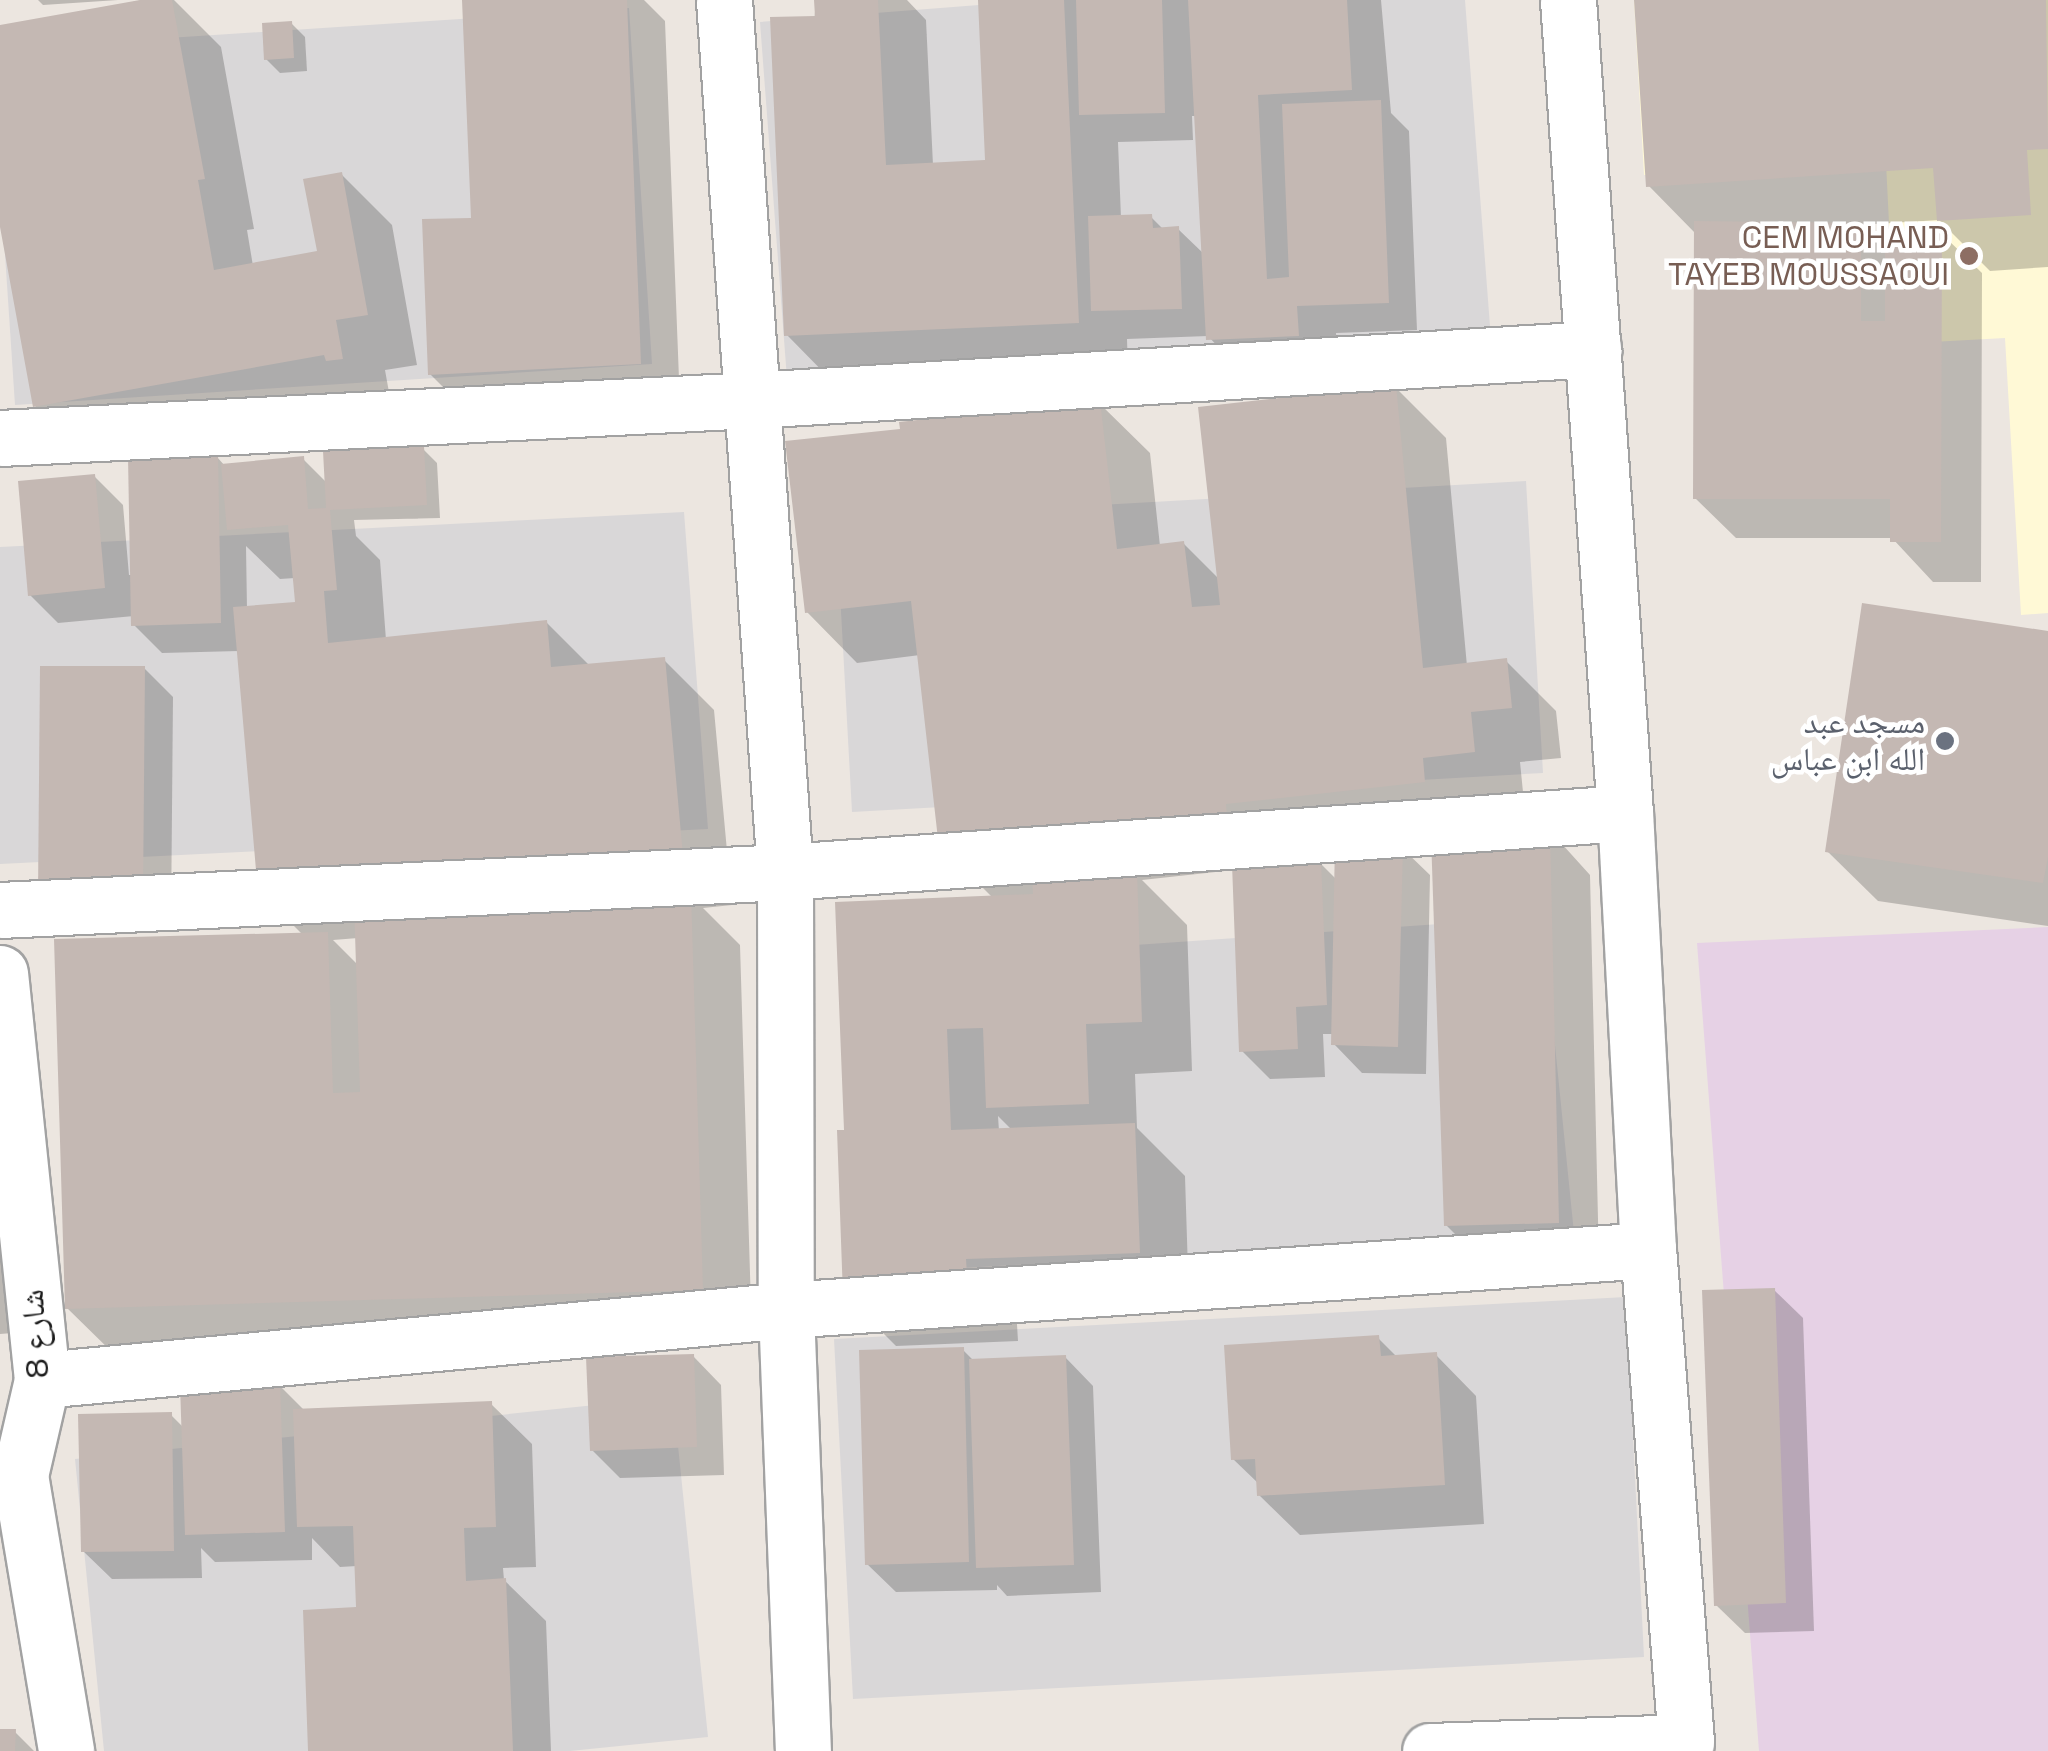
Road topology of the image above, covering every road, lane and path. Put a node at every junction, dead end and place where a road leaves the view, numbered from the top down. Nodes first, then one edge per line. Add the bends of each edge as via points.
1 (724, 0) edge
2 (1568, 0) edge
3 (1594, 349) junction
4 (753, 400) junction
5 (0, 438) edge
6 (1624, 813) junction
7 (786, 872) junction
8 (0, 910) edge
9 (0, 973) edge
10 (1648, 1250) junction
11 (786, 1310) junction
12 (42, 1380) junction
13 (1444, 1750) edge
14 (66, 1751) edge
15 (802, 1751) edge

1 - 4 street
2 - 3 street
3 - 4 street
3 - 6 street
4 - 5 street
4 - 7 street
6 - 7 street
6 - 10 street
7 - 8 street
7 - 11 street
9 - 12 street, شارع 8
10 - 11 street
10 - 13 street via 1686,1742
11 - 12 street
11 - 15 street
12 - 14 street, شارع 8 via 20,1475

